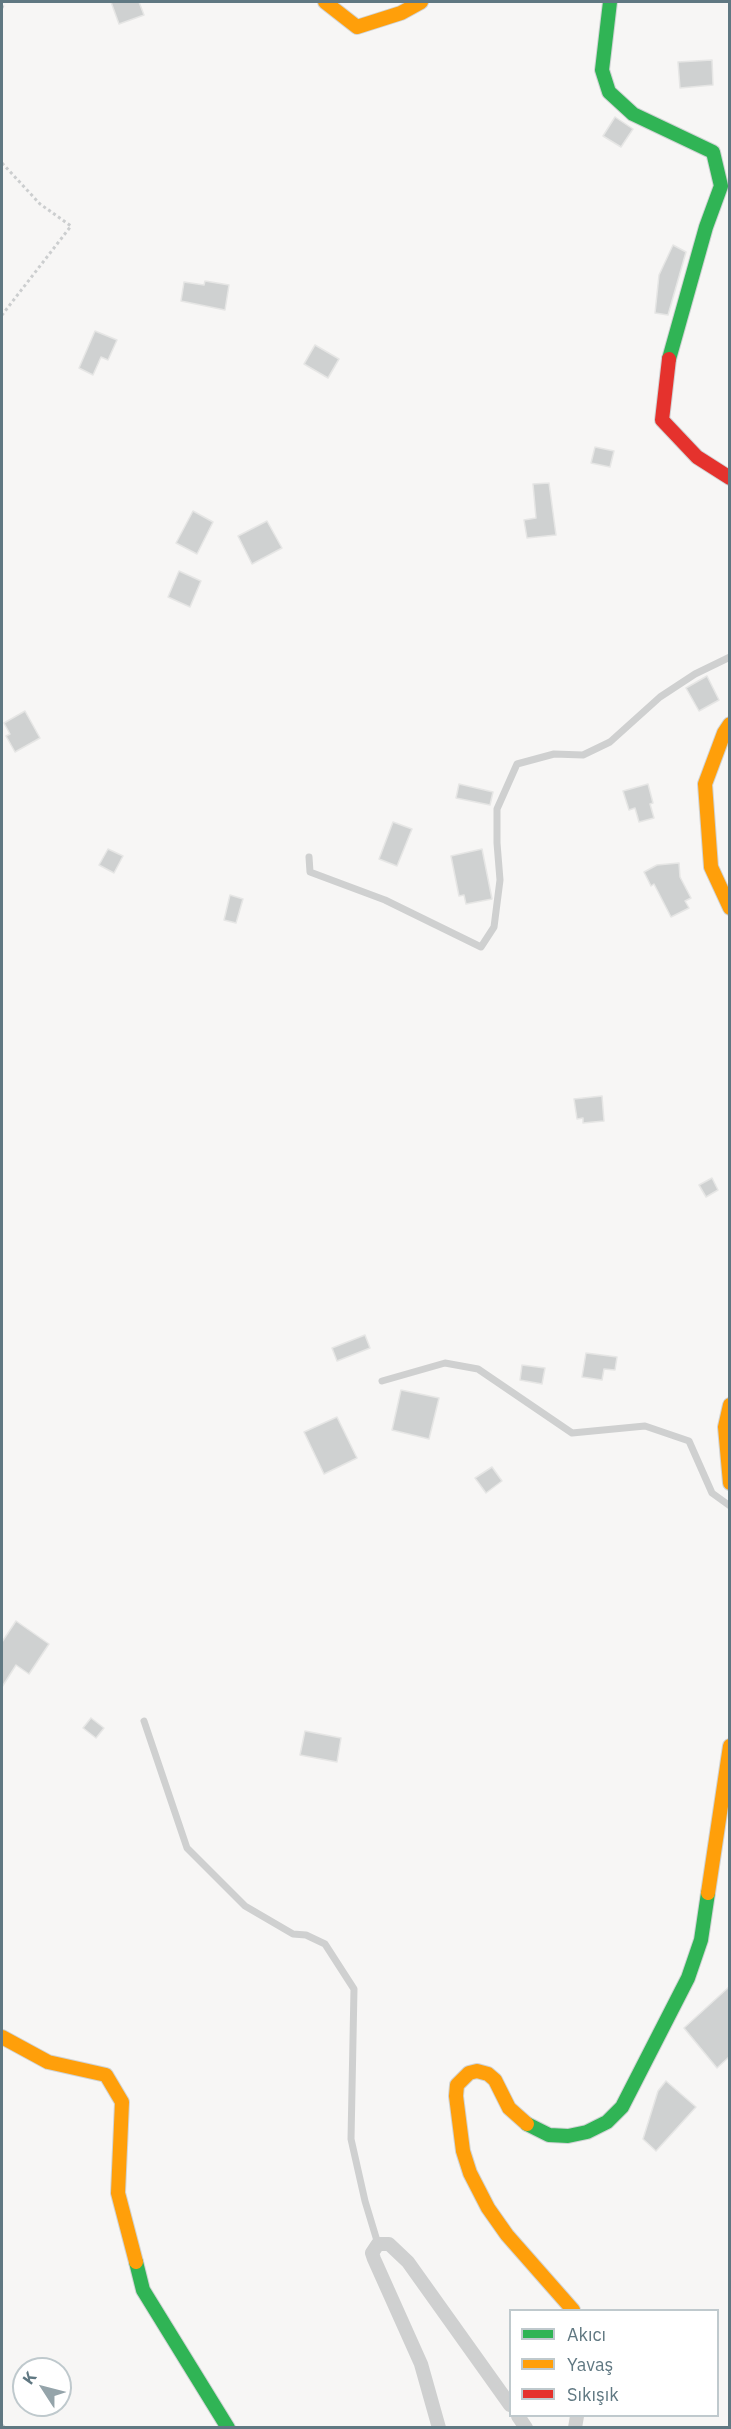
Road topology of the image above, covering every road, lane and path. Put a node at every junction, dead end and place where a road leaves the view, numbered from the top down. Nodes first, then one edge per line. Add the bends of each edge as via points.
1 (4, 2) edge
2 (324, 2) edge
3 (421, 2) edge
4 (610, 2) edge
5 (2, 8) edge
6 (2, 163) edge
7 (2, 315) edge
8 (729, 478) edge
9 (729, 657) edge
10 (729, 724) edge
11 (309, 857) dead end
12 (729, 908) edge
13 (382, 1381) dead end
14 (729, 1405) edge
15 (729, 1483) edge
16 (729, 1506) edge
17 (144, 1720) dead end
18 (729, 1746) edge
19 (2, 2037) edge
20 (378, 2244) junction
21 (572, 2309) edge
22 (509, 2404) edge
23 (2, 2425) edge
24 (5, 2427) edge
25 (228, 2427) edge
26 (440, 2427) edge

1 - 5 path
2 - 3 street via 357,27
4 - 8 street via 602,70 609,93 633,114 712,152 721,186 670,353 662,420 698,457
6 - 7 path via 40,204 71,226
9 - 11 lane via 660,698 610,742 584,755 554,754 517,764 497,809 500,880 494,927 481,947 385,900 310,872
10 - 12 street via 705,784 711,867
13 - 16 lane via 446,1363 478,1369 572,1433 645,1426 689,1441 712,1493
14 - 15 street via 725,1427
17 - 20 lane via 187,1848 245,1906 292,1934 306,1935 325,1944 354,1989 351,2139
18 - 21 street via 701,1940 688,1978 622,2107 607,2122 587,2132 549,2135 521,2121 488,2074 470,2073 457,2085 463,2151 470,2173 507,2235
19 - 25 street via 48,2062 106,2075 122,2102 118,2193 143,2290
20 - 22 street via 389,2244 408,2262
20 - 26 street via 372,2253 374,2259 421,2364
23 - 24 path

